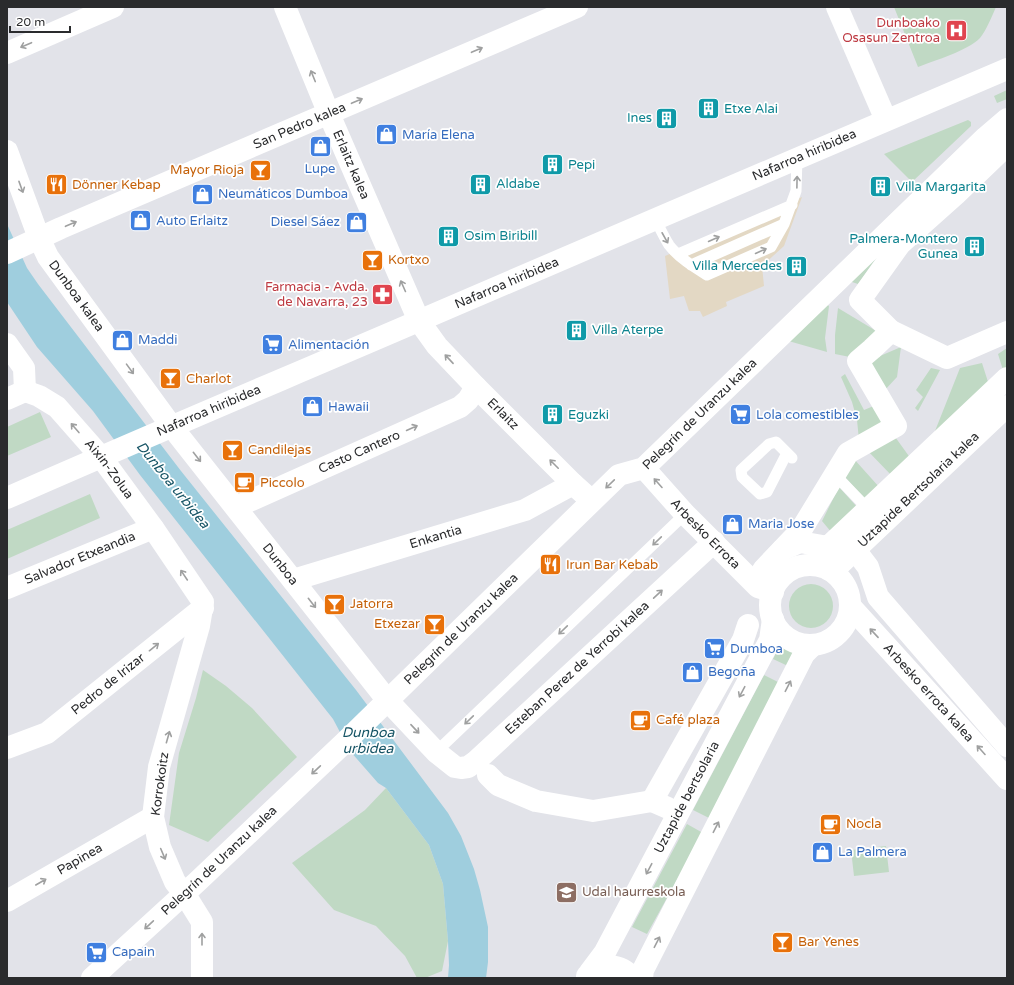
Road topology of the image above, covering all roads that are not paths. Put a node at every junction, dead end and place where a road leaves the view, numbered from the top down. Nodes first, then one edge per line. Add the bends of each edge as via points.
1 (113, 7) edge
2 (285, 7) edge
3 (577, 7) edge
4 (836, 7) edge
5 (7, 53) edge
6 (1007, 70) edge
7 (328, 114) junction
8 (1007, 119) edge
9 (886, 120) junction
10 (1007, 145) edge
11 (7, 151) edge
12 (797, 158) junction
13 (792, 205) junction
14 (655, 220) junction
15 (784, 224) junction
16 (23, 246) edge
17 (678, 254) junction
18 (690, 265) junction
19 (419, 321) junction
20 (891, 331) junction
21 (1007, 332) edge
22 (7, 344) edge
23 (1007, 378) edge
24 (476, 387) junction
25 (16, 395) edge
26 (1007, 406) edge
27 (172, 427) junction
28 (790, 455) joint
29 (101, 457) junction
30 (644, 468) junction
31 (825, 473) dead end
32 (573, 484) junction
33 (7, 498) edge
34 (592, 501) junction
35 (236, 507) junction
36 (868, 509) junction
37 (685, 514) junction
38 (153, 528) junction
39 (714, 542) junction
40 (848, 542) junction
41 (782, 550) junction
42 (828, 569) junction
43 (763, 570) dead end
44 (293, 580) junction
45 (7, 588) edge
46 (773, 592) junction
47 (850, 606) junction
48 (203, 608) junction
49 (773, 619) junction
50 (748, 625) dead end
51 (812, 644) junction
52 (383, 706) junction
53 (1007, 746) edge
54 (7, 748) edge
55 (436, 752) junction
56 (488, 775) dead end
57 (1007, 779) edge
58 (153, 816) junction
59 (184, 894) junction
60 (7, 901) edge
61 (587, 975) edge
62 (92, 978) edge
63 (202, 978) edge
64 (633, 978) edge
65 (642, 978) edge

1 -> 5 street
7 -> 2 street, Erlaitz kalea
7 -> 3 street, San Pedro kalea
4 - 9 street
6 - 9 street, Nafarroa hiribidea
16 -> 7 street, San Pedro kalea
19 -> 7 street, Erlaitz kalea
8 - 30 street, Pelegrín de Uranzu kalea
9 - 12 street, Nafarroa hiribidea
10 - 20 street via 900,244 860,300
11 -> 16 street, Dunboa kalea
13 -> 12 lane via 796,191
12 - 14 street, Nafarroa hiribidea
13 - 15 lane
17 -> 13 lane
14 -> 17 lane via 670,246
14 - 19 street, Nafarroa hiribidea
15 - 18 lane
18 -> 15 lane via 707,275 771,247
16 -> 27 street, Dunboa kalea via 48,257
17 - 18 lane
24 -> 19 street, Erlaitz via 437,346
19 - 27 street, Nafarroa hiribidea
20 - 21 street via 947,358
20 - 41 street via 858,361 896,426 848,453 801,530
22 - 25 street, Aixin-Zolua via 24,368
23 - 36 street
32 -> 24 street, Erlaitz
35 -> 24 street, Casto Cantero via 460,407
29 -> 25 street, Aixin-Zolua via 57,408 38,396
26 - 40 street, Uztapide Bertsolaria kalea
27 - 29 street, Nafarroa hiribidea
27 -> 35 street, Dunboa
28 - 28 lane via 776,442 769,444 741,470 742,477 760,494 767,492
29 - 33 street, Nafarroa hiribidea
29 - 38 street, Aixin-Zolua
30 -> 34 street, Pelegrín de Uranzu kalea via 619,475
37 -> 30 street, Arbesko Errota
31 - 36 lane via 841,481
32 - 34 street, Erlaitz
32 - 44 street, Enkantia via 525,510
34 - 52 street, Pelegrín de Uranzu kalea
35 - 44 street, Dunboa
36 - 40 street
37 - 39 street, Arbesko Errota
37 -> 55 lane
38 - 45 street, Salvador Etxeandia
48 -> 38 street, Aixin-Zolua via 203,602
39 - 46 street, Arbesko Errota via 758,587
55 -> 39 street, Esteban Perez de Yerrobi kalea via 455,767 468,767 475,762
40 - 41 street via 828,547 800,542
40 - 42 street, Uztapide Bertsolaria kalea via 840,564
40 - 53 street via 868,567 878,597
41 - 43 street
42 - 46 street via 817,565 795,568 785,574
42 - 47 street via 845,584
44 -> 52 street, Dunboa
46 - 49 street
47 - 51 street via 848,618 834,636 824,642
57 -> 47 street, Arbesko errota kalea
54 -> 48 street, Pedro de Irizar via 47,733
58 -> 48 street, Korrokoitz via 159,767
49 - 51 street via 779,630 788,638
49 -> 61 street, Uztapide bertsolaria via 770,640 606,952
50 - 56 street via 660,805 593,811 536,801 498,785
65 -> 51 street via 643,970 804,654
52 -> 55 street, Esteban Perez de Yerrobi kalea
52 -> 59 street, Pelegrín de Uranzu kalea
58 -> 59 street, Korrokoitz via 160,847 175,882
60 -> 58 street, Papinea
59 -> 62 street, Pelegrín de Uranzu kalea
63 -> 59 street, Korrokoitz via 202,922
61 - 64 street via 607,966 626,971

